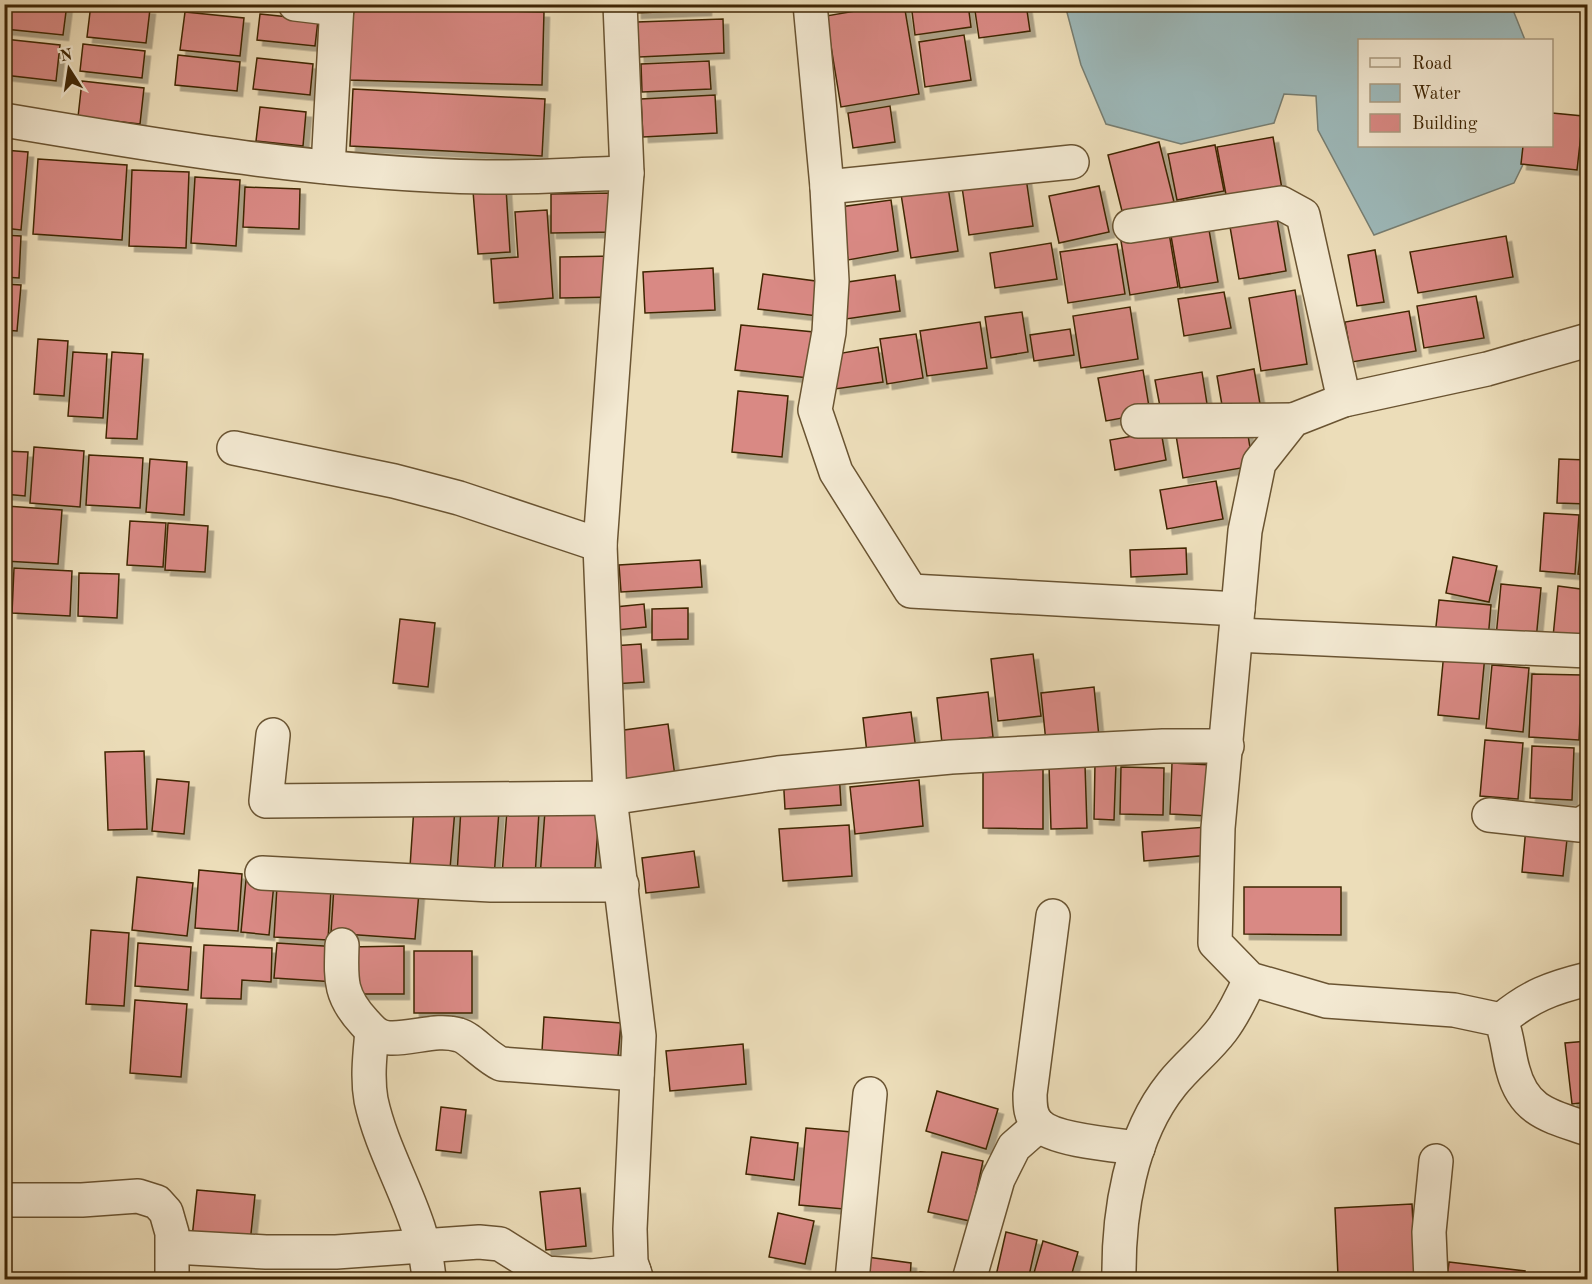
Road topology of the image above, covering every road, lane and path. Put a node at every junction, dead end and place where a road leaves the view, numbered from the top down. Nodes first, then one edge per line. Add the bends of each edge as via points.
1 (295, 4) edge
2 (620, 4) edge
3 (818, 5) edge
4 (337, 7) edge
5 (4, 120) edge
6 (1072, 162) dead end
7 (328, 167) junction
8 (627, 173) junction
9 (827, 188) junction
10 (1130, 226) dead end
11 (1587, 339) edge
12 (1344, 400) junction
13 (1293, 420) junction
14 (1138, 421) dead end
15 (234, 448) dead end
16 (600, 545) junction
17 (1237, 622) junction
18 (1587, 651) edge
19 (273, 735) dead end
20 (1227, 746) junction
21 (610, 798) junction
22 (1489, 815) dead end
23 (1587, 820) edge
24 (262, 873) dead end
25 (622, 885) junction
26 (1053, 916) dead end
27 (342, 945) dead end
28 (1250, 979) junction
29 (1587, 979) edge
30 (1501, 1020) junction
31 (372, 1031) junction
32 (637, 1074) junction
33 (870, 1094) dead end
34 (1039, 1125) junction
35 (1587, 1129) edge
36 (1138, 1148) junction
37 (1436, 1161) dead end
38 (4, 1200) edge
39 (422, 1245) junction
40 (173, 1247) junction
41 (636, 1275) edge
42 (172, 1280) edge
43 (429, 1280) edge
44 (852, 1280) edge
45 (969, 1280) edge
46 (1119, 1280) edge
47 (1431, 1280) edge

1 - 4 street
2 - 8 street
3 - 9 street
4 - 7 street
5 - 7 street via 183,150
6 - 9 street
7 - 8 street via 487,177
8 - 16 street
9 - 17 street via 832,281 829,332 815,410 836,472 911,591
10 - 12 street via 1281,203 1303,215
11 - 12 street via 1487,369
12 - 13 street
13 - 14 street
13 - 17 street via 1259,463 1245,531
15 - 16 street via 459,498
16 - 21 street
17 - 18 street
17 - 20 street
19 - 21 street via 267,801
20 - 21 street via 951,757 778,773
20 - 28 street via 1218,828 1215,943
21 - 25 street
22 - 23 street via 1580,825
24 - 25 street via 491,885
25 - 32 street via 639,1036
26 - 34 street via 1030,1094 1031,1111
27 - 31 street via 343,992 351,1009
28 - 30 street via 1326,1001 1454,1010
28 - 36 street via 1221,1032 1171,1085
29 - 30 street via 1525,1000
30 - 35 street via 1513,1070 1526,1102 1552,1117
31 - 32 street via 379,1037 390,1038 433,1033 462,1036 486,1057 501,1064
31 - 39 street via 371,1100
32 - 41 street via 630,1229
33 - 44 street
34 - 36 street via 1069,1138
34 - 45 street via 1014,1147 998,1179
36 - 46 street via 1125,1200
37 - 47 street via 1429,1232
38 - 40 street via 138,1196 157,1202 166,1212
39 - 40 street via 336,1252
39 - 41 street via 500,1244 546,1273
39 - 43 street
40 - 42 street

